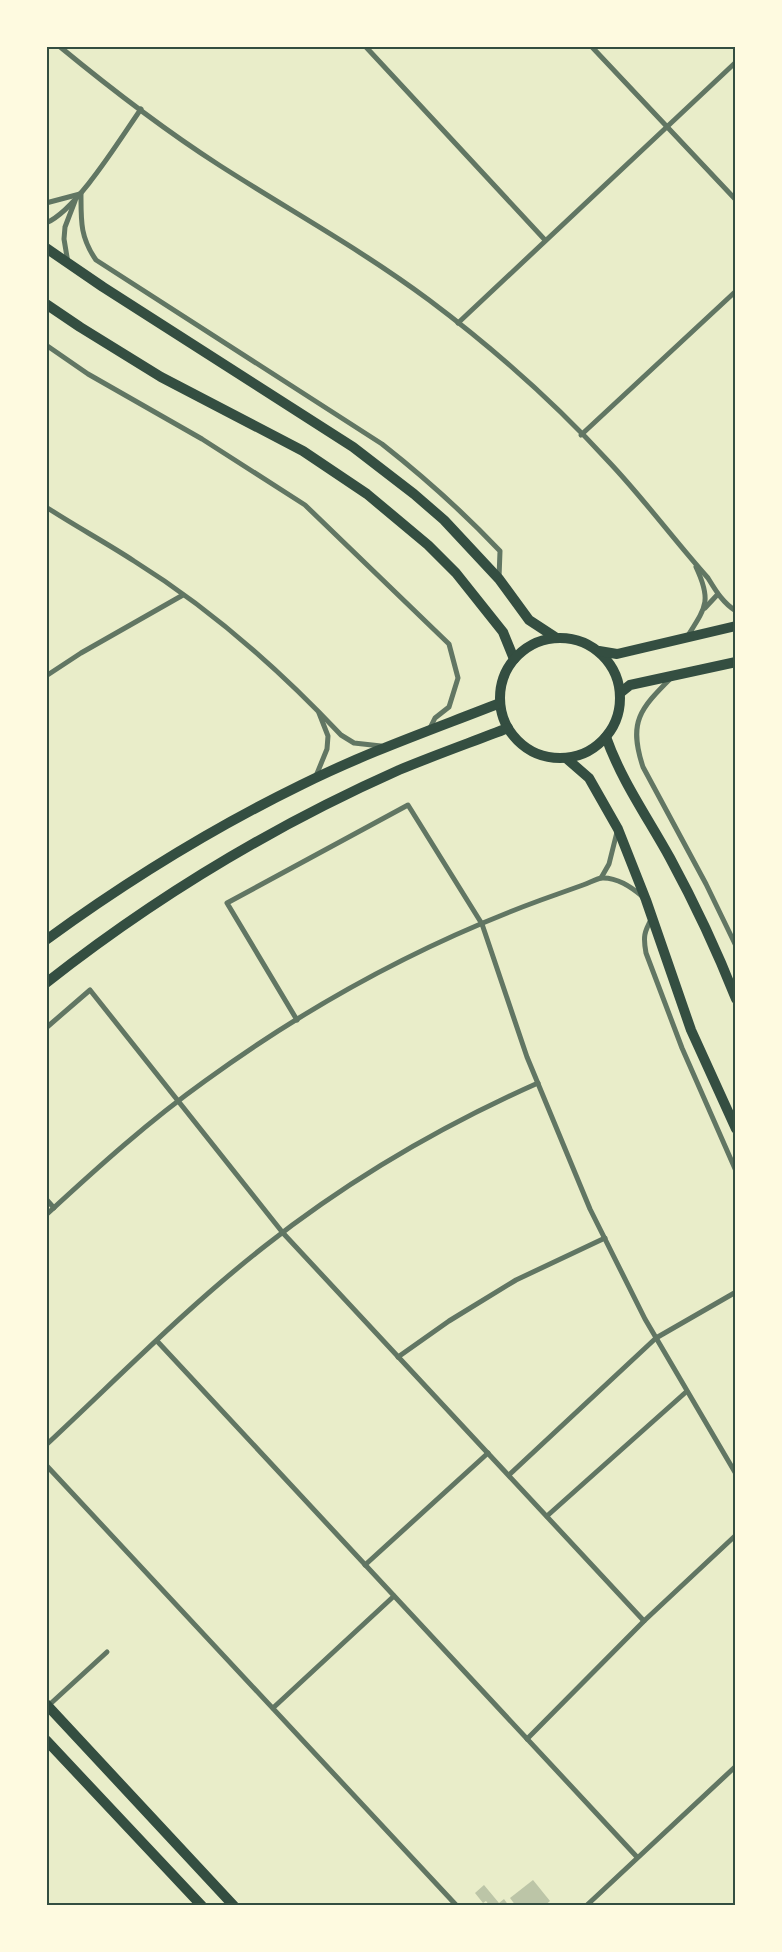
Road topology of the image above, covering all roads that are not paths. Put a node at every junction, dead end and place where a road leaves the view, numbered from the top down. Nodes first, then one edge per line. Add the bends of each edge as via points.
1 (59, 46) edge
2 (365, 46) edge
3 (591, 46) edge
4 (736, 62) edge
5 (141, 109) junction
6 (667, 127) junction
7 (81, 194) junction
8 (76, 200) junction
9 (736, 200) edge
10 (46, 203) edge
11 (46, 224) edge
12 (545, 240) junction
13 (46, 248) edge
14 (68, 264) junction
15 (736, 291) edge
16 (46, 304) edge
17 (458, 323) junction
18 (46, 345) edge
19 (581, 434) junction
20 (46, 507) edge
21 (693, 562) junction
22 (498, 579) junction
23 (718, 594) junction
24 (183, 595) junction
25 (704, 608) junction
26 (736, 611) edge
27 (736, 626) edge
28 (555, 637) junction
29 (687, 638) junction
30 (599, 651) junction
31 (514, 659) junction
32 (736, 662) edge
33 (46, 676) edge
34 (673, 676) junction
35 (620, 692) junction
36 (500, 703) junction
37 (318, 710) junction
38 (508, 728) junction
39 (429, 731) junction
40 (606, 737) junction
41 (388, 747) junction
42 (566, 758) junction
43 (315, 778) junction
44 (618, 829) junction
45 (601, 878) junction
46 (646, 900) junction
47 (652, 918) junction
48 (482, 924) junction
49 (46, 940) edge
50 (736, 946) edge
51 (46, 983) edge
52 (736, 1000) edge
53 (297, 1020) junction
54 (46, 1028) edge
55 (538, 1083) junction
56 (178, 1101) junction
57 (736, 1129) edge
58 (736, 1171) edge
59 (46, 1199) edge
60 (54, 1208) junction
61 (46, 1215) edge
62 (283, 1232) junction
63 (605, 1238) junction
64 (736, 1292) edge
65 (656, 1338) junction
66 (157, 1341) junction
67 (398, 1357) junction
68 (686, 1392) junction
69 (46, 1445) edge
70 (488, 1453) junction
71 (46, 1464) edge
72 (736, 1474) edge
73 (508, 1475) junction
74 (547, 1516) junction
75 (736, 1535) edge
76 (365, 1565) junction
77 (394, 1596) junction
78 (644, 1621) junction
79 (107, 1652) dead end
80 (47, 1705) edge
81 (273, 1708) junction
82 (527, 1739) junction
83 (46, 1740) edge
84 (736, 1766) edge
85 (637, 1858) junction
86 (202, 1906) edge
87 (234, 1906) edge
88 (457, 1906) edge
89 (586, 1906) edge

1 - 5 street
2 - 12 street
3 - 6 street
4 - 6 street
5 - 7 street
5 - 17 street via 217,164 370,258
6 - 9 street
6 - 12 street
7 - 8 street
7 - 10 street
7 - 22 street via 83,236 96,260 403,460 461,510 500,551
8 - 11 street
8 - 14 street via 65,227
12 - 17 street
13 - 14 main road
14 - 22 main road via 353,447 444,520
15 - 19 street
16 - 31 main road via 161,377 303,451 367,494 456,573 503,632
17 - 19 street
18 - 39 street via 88,374 202,439 305,505 449,644 458,678 450,707 435,718
19 - 21 street via 609,462
20 - 24 street via 135,561
21 - 23 street
21 - 25 street via 706,597
22 - 28 main road via 529,620
23 - 25 street
23 - 26 street
24 - 33 street
24 - 37 street via 259,654
25 - 29 street
27 - 29 main road
28 - 30 main road via 578,640
28 - 31 main road via 532,644
29 - 30 main road via 617,654
30 - 35 main road via 614,670
31 - 36 main road via 503,679
32 - 34 main road
34 - 35 main road via 630,685
34 - 50 street via 645,705 638,722 638,752
35 - 40 main road via 618,716
36 - 38 main road
36 - 39 main road
37 - 41 street via 341,735 354,743
37 - 43 street via 328,736 327,749
38 - 42 main road via 531,751
38 - 51 main road via 399,770 301,817 200,874 84,953
39 - 41 main road
40 - 42 main road via 588,752
40 - 52 main road via 615,762 704,925
41 - 43 main road
42 - 44 main road via 589,778
43 - 49 main road via 254,808 156,864
44 - 45 street via 610,864
44 - 46 main road
45 - 46 street via 631,887
45 - 48 street
46 - 47 main road
47 - 57 main road via 691,1030
47 - 58 street via 643,940 646,953 682,1048
48 - 53 street via 354,985
48 - 53 street via 408,804 227,904
48 - 55 street
53 - 56 street via 235,1059
54 - 56 street via 90,990
55 - 62 street via 435,1132 358,1179
55 - 63 street via 564,1150
56 - 60 street
56 - 62 street
59 - 60 street
60 - 61 street
62 - 66 street
62 - 67 street
63 - 65 street
63 - 67 street via 516,1280
64 - 65 street
65 - 68 street
65 - 73 street
66 - 69 street
66 - 76 street
67 - 70 street
68 - 72 street
68 - 74 street
70 - 73 street
70 - 76 street
71 - 81 street
73 - 74 street
74 - 78 street
75 - 78 street
76 - 77 street
77 - 81 street
77 - 82 street
78 - 82 street
79 - 80 street
80 - 87 main road
81 - 88 street
82 - 85 street
83 - 86 main road
84 - 85 street
85 - 89 street

